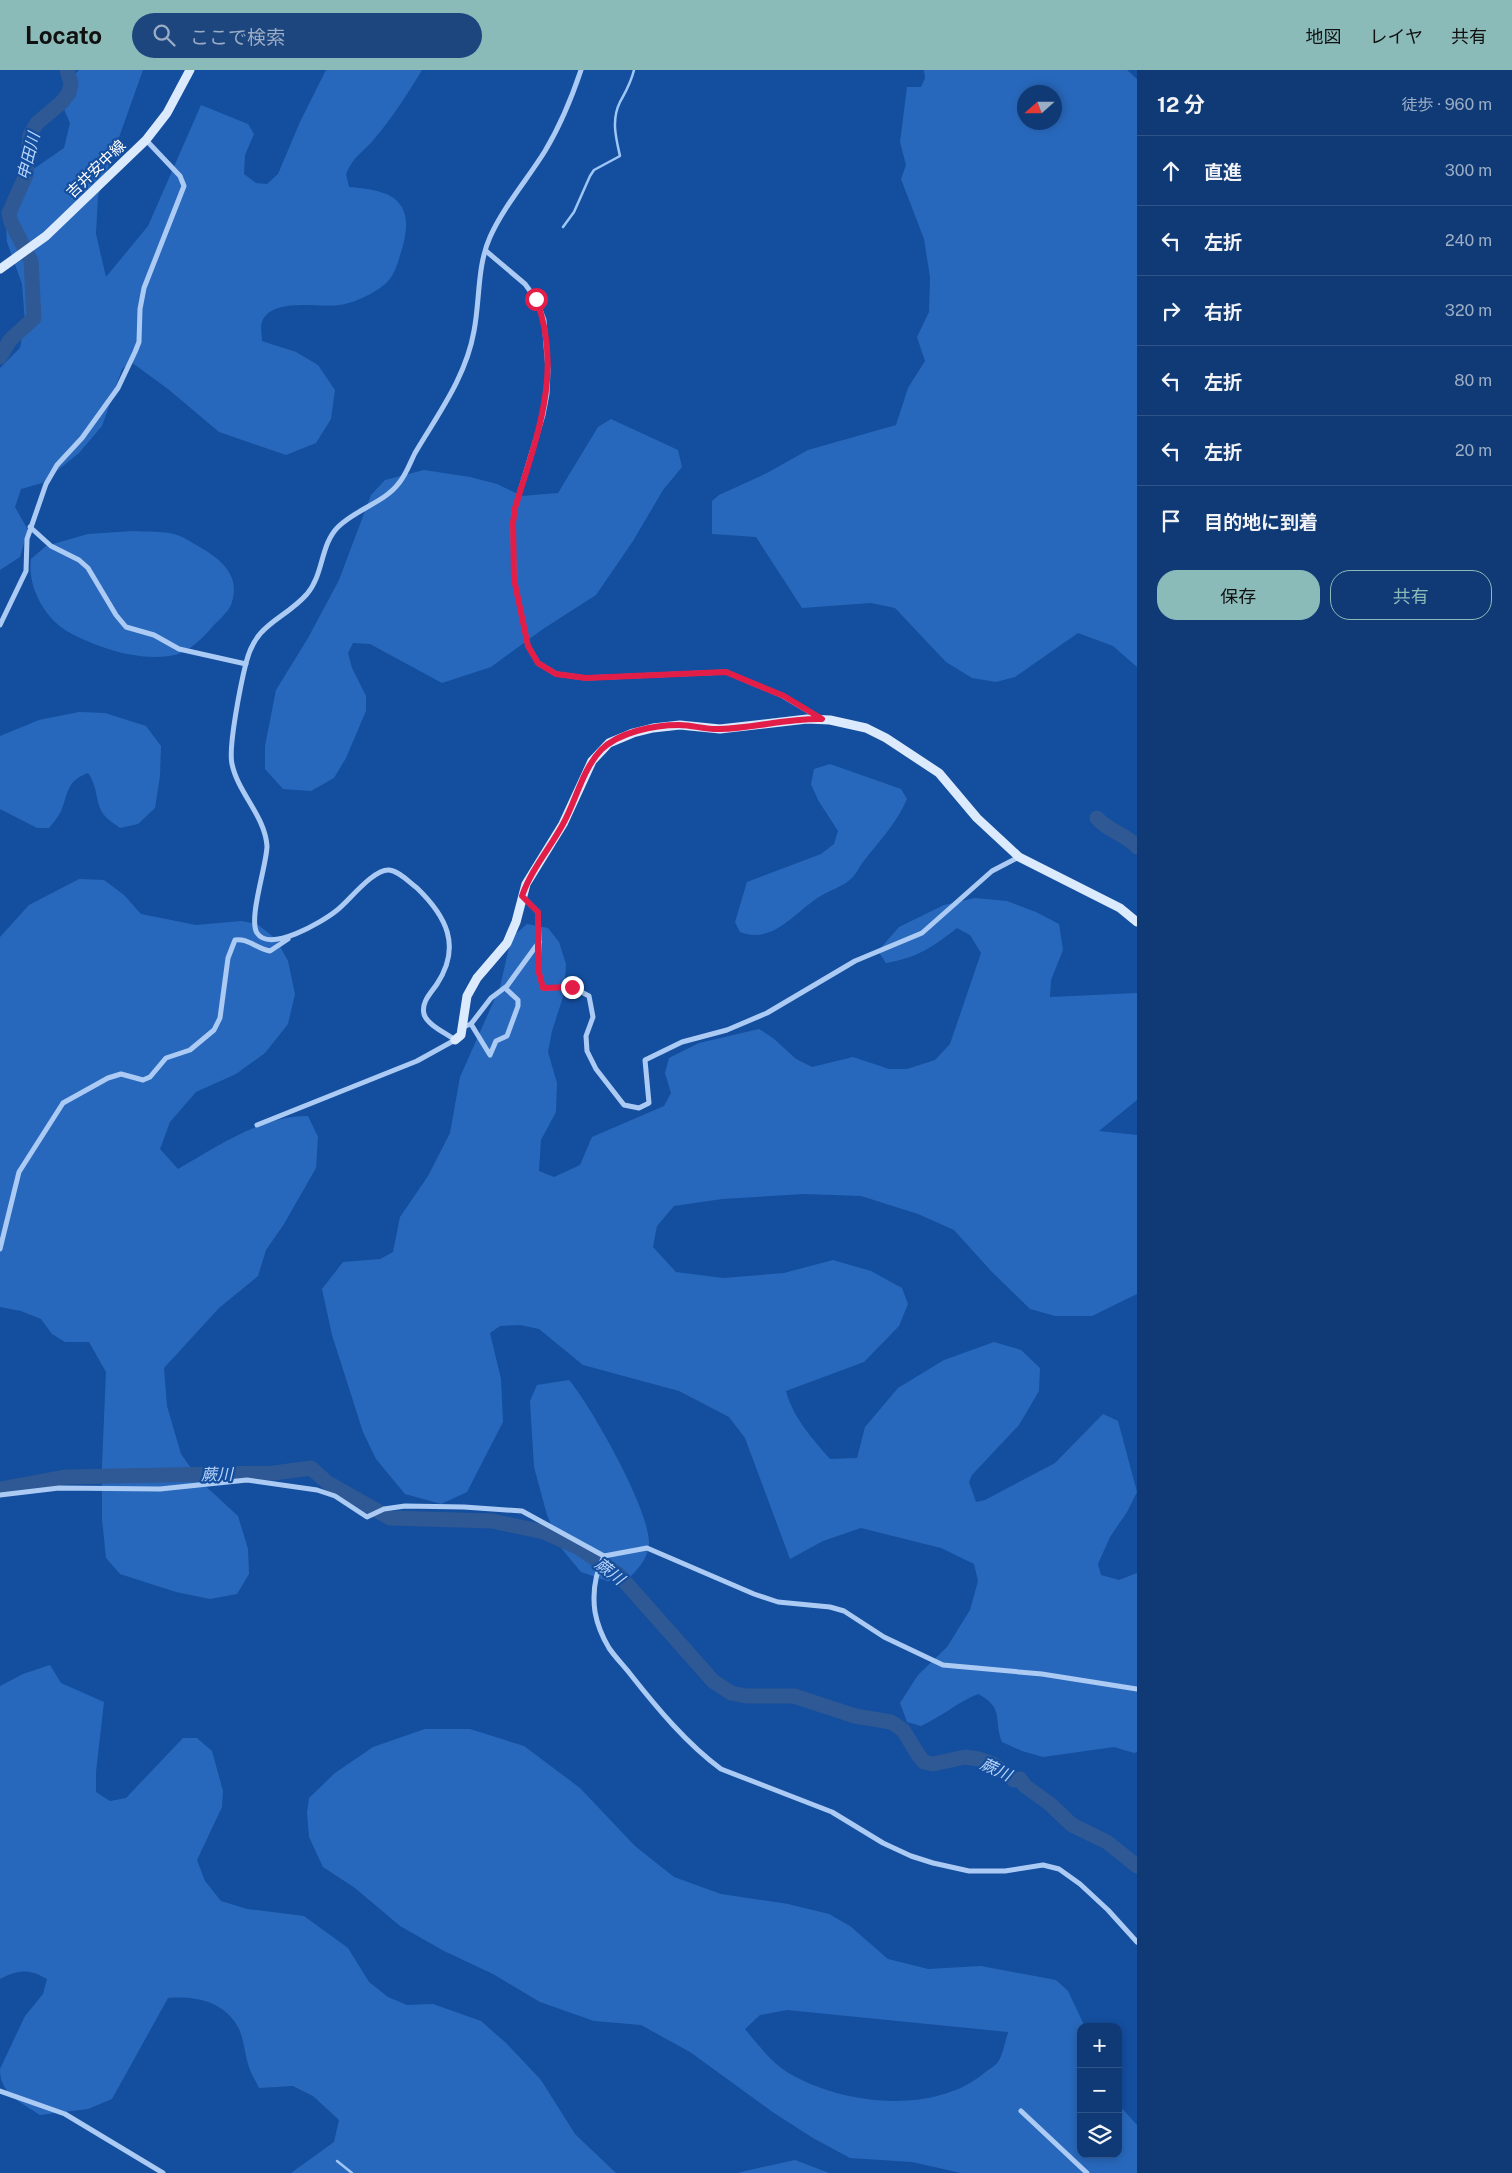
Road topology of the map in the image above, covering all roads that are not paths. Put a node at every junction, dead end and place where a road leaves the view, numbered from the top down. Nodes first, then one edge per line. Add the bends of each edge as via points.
1 (190, 70) edge
2 (581, 70) edge
3 (146, 140) junction
4 (486, 251) junction
5 (0, 269) edge
6 (30, 527) junction
7 (0, 625) edge
8 (246, 664) junction
9 (822, 719) junction
10 (1019, 858) junction
11 (522, 896) junction
12 (1137, 922) edge
13 (293, 935) junction
14 (539, 942) junction
15 (505, 988) junction
16 (467, 1025) junction
17 (455, 1040) junction
18 (257, 1125) dead end
19 (0, 1249) edge
20 (0, 1495) edge
21 (604, 1556) junction
22 (1137, 1689) edge
23 (1137, 1942) edge
24 (0, 2091) edge
25 (1021, 2111) dead end
26 (163, 2173) edge
27 (1087, 2173) edge

1 - 3 street, 吉井安中線 via 167,113
2 - 4 street via 547,148 504,210 488,240
3 - 5 street, 吉井安中線 via 46,236
3 - 6 street via 180,176 184,186 144,288 139,342 118,388 82,438 57,465
4 - 8 street via 480,272 474,331 467,359 450,397 400,482 336,529 327,543 316,582 293,607 259,632
4 - 9 street via 525,284 536,299 544,320 547,394 513,523 514,579 528,646 538,663 556,674 586,678 726,672 784,696
6 - 7 street via 26,571
6 - 8 street via 51,546 88,568 126,627 154,635 178,649
8 - 13 street via 231,753 235,774 266,841 255,929 267,940
9 - 10 street via 866,728 920,759 939,773
9 - 11 street via 720,729 669,726 632,733 610,743 592,761 563,824
10 - 12 street via 1120,908
10 - 14 street via 992,871 922,933 855,961 767,1013 727,1030 682,1042 646,1060 649,1103 640,1108 624,1106 596,1069 587,1051 586,1036 593,1017 589,996 572,987 543,988 538,969
11 - 14 street via 538,912
11 - 16 street via 507,943 477,978 467,996
13 - 17 street via 331,915 376,874 385,870 400,874 446,925 448,956 439,981 424,1005 424,1014 427,1020
13 - 19 street via 270,952 243,939 235,940 228,958 220,1018 214,1030 190,1050 166,1058 150,1077 143,1080 121,1074 63,1103 19,1172
14 - 15 street
15 - 16 street via 491,998
15 - 16 street via 518,1000 518,1006 507,1036 496,1042 490,1055
16 - 17 street
17 - 18 street via 417,1061
20 - 21 street via 58,1488 160,1489 248,1480 316,1490 335,1496 367,1517 384,1509 405,1506 522,1511
21 - 22 street via 647,1548 778,1602 844,1611 884,1637 943,1664 1042,1674
21 - 23 street via 596,1572 594,1587 596,1613 609,1648 644,1692 721,1769 832,1812 883,1844 933,1863 969,1871 1005,1871 1043,1865 1060,1869 1108,1910
24 - 26 street via 65,2114
25 - 27 street

